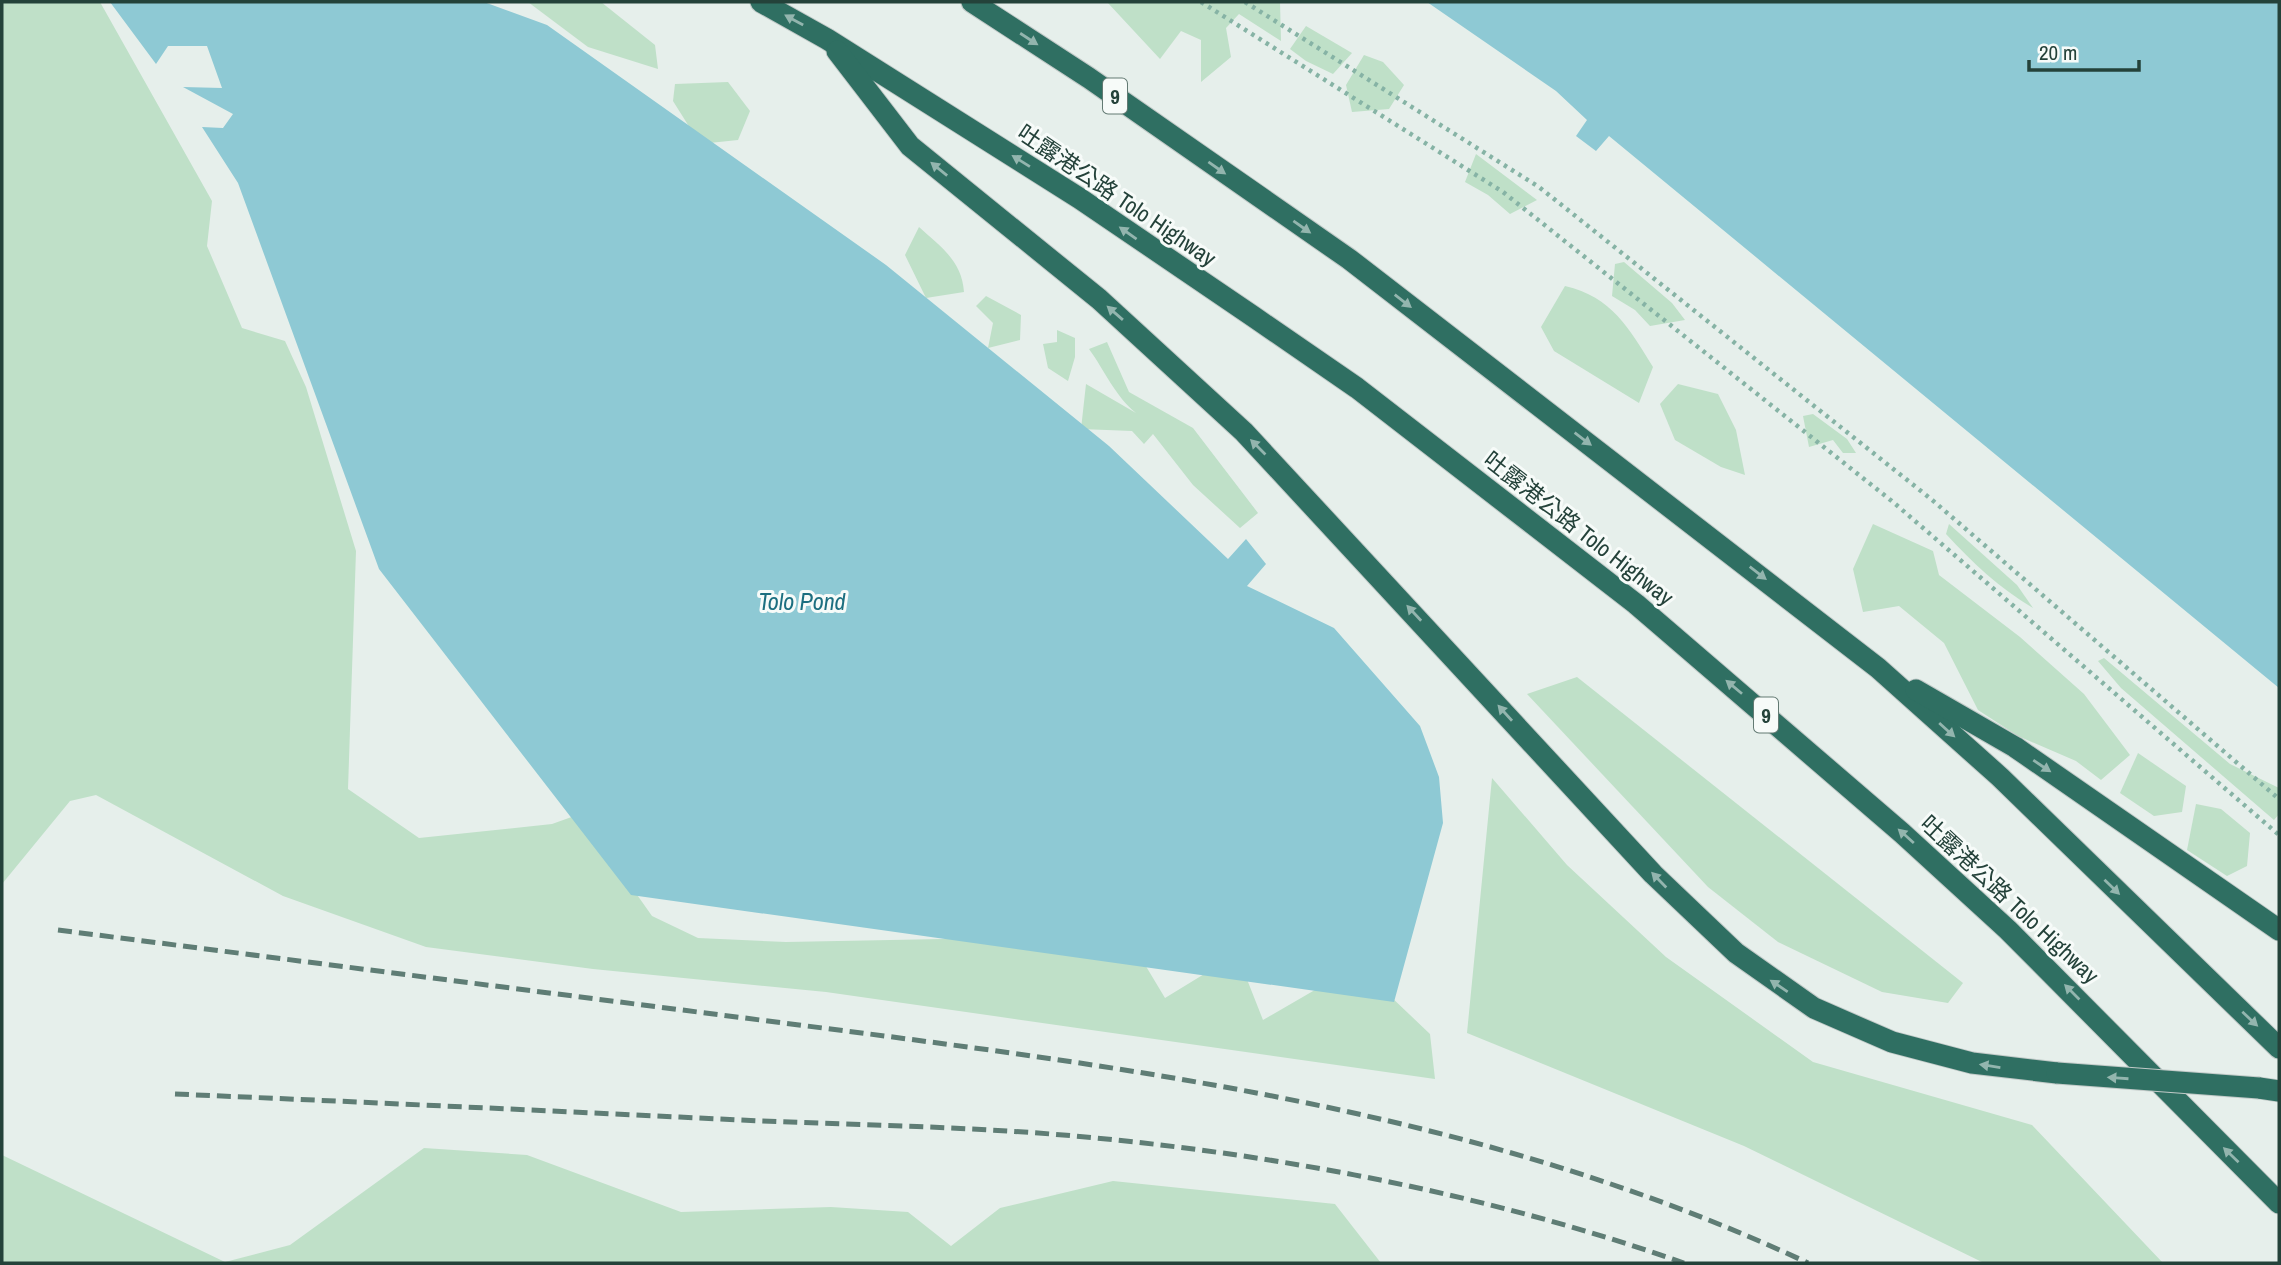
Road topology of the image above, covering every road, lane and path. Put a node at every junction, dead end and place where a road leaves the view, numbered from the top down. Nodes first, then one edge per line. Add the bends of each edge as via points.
1 (761, 2) edge
2 (972, 2) edge
3 (1201, 2) edge
4 (1245, 2) edge
5 (827, 39) junction
6 (1878, 668) junction
7 (2279, 799) edge
8 (2279, 835) edge
9 (2279, 930) edge
10 (2279, 1048) edge
11 (2279, 1091) edge
12 (2279, 1203) edge

5 -> 1 highway, 吐露港公路 Tolo Highway / 9
2 -> 6 highway, 9 via 1349,259
3 - 8 path via 1503,192 1893,502
4 - 7 path via 1539,187 1931,499
11 -> 5 highway, bridge via 1972,1063 1892,1042 1814,1008 1764,976 1688,909 1279,468 1167,358 910,146
12 -> 5 highway, 吐露港公路 Tolo Highway / 9 via 2008,930 1636,604 1357,388 1079,198
6 -> 9 highway via 2015,747
6 -> 10 highway, 9 via 2000,777

